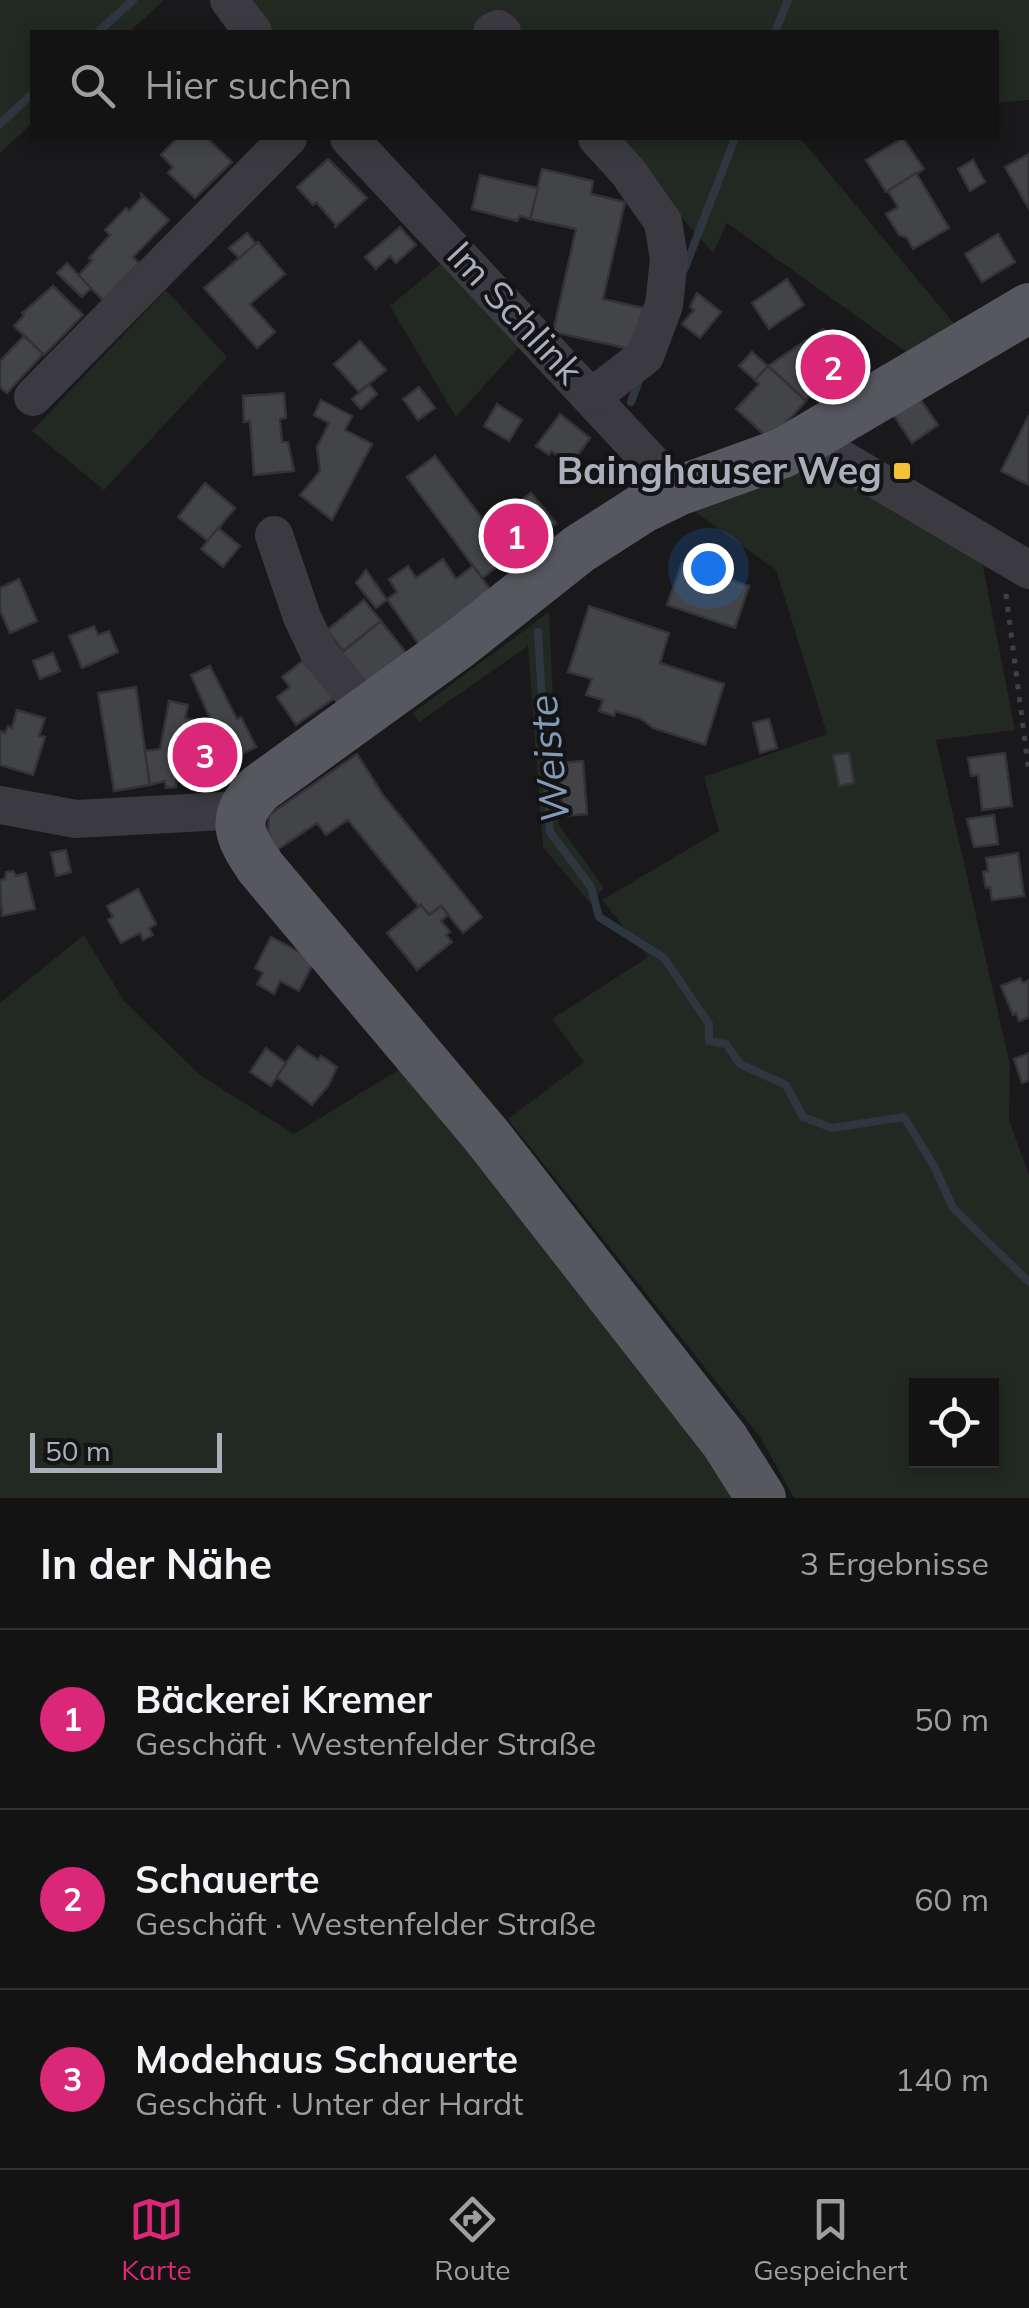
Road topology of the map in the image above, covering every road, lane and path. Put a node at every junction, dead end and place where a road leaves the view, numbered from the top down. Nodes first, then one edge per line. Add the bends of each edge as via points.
1 (229, 0) edge
2 (252, 30) edge
3 (286, 140) edge
4 (351, 140) edge
5 (599, 140) edge
6 (1029, 308) edge
7 (593, 396) junction
8 (33, 397) dead end
9 (808, 439) junction
10 (678, 490) junction
11 (274, 535) dead end
12 (1015, 560) edge
13 (368, 711) junction
14 (1029, 773) edge
15 (0, 805) edge
16 (242, 824) junction
17 (762, 1498) edge

1 - 2 street
3 - 8 street
4 - 7 street, Im Schlink
5 - 7 street via 664,222 669,259 664,305 646,356
6 - 9 main road
7 - 10 street, Im Schlink
9 - 10 main road
9 - 12 street
10 - 13 main road via 579,549
11 - 13 street via 319,653
12 - 14 path
13 - 16 main road via 260,788
15 - 16 street via 76,819
16 - 17 main road via 261,868 486,1135

